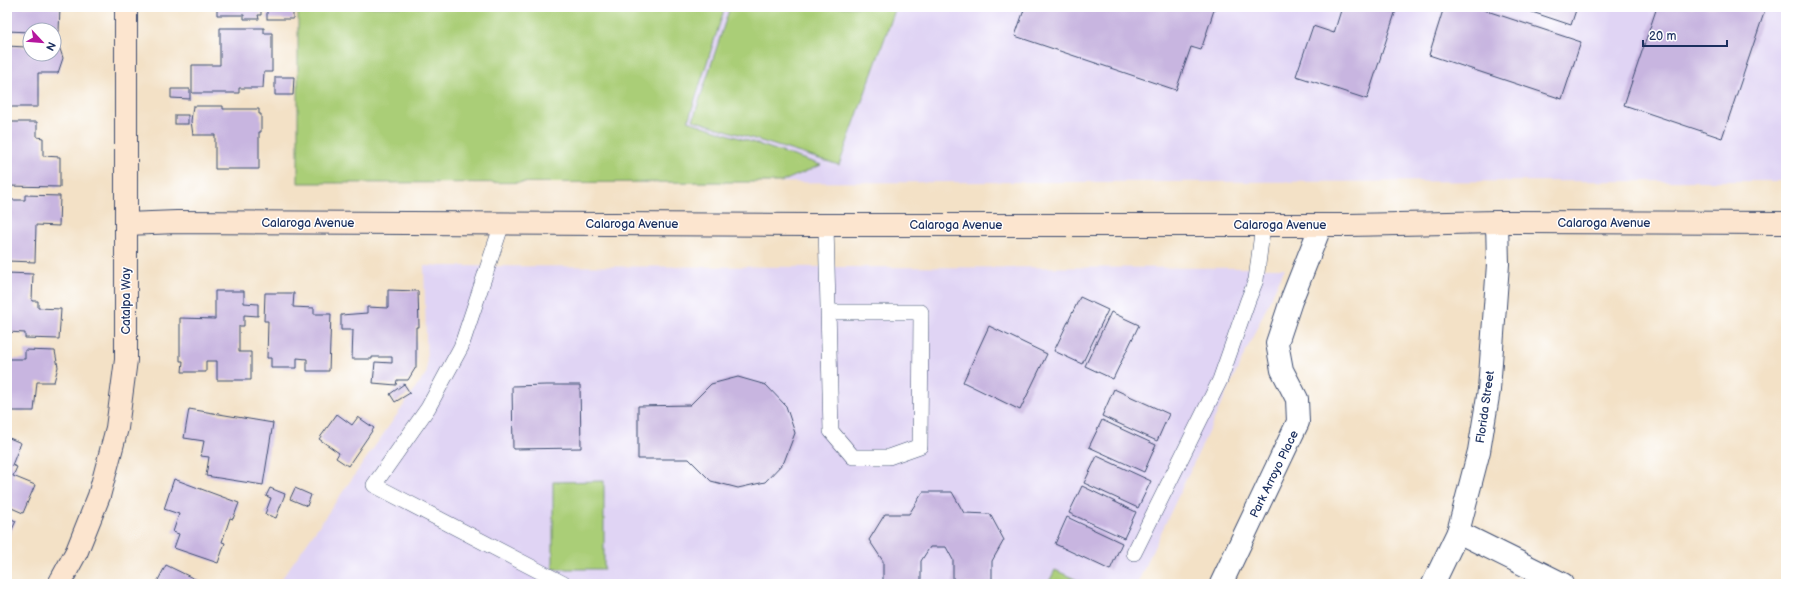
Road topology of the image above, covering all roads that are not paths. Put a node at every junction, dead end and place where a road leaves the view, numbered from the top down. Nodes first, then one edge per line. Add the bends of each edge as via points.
1 (126, 7) edge
2 (1497, 222) junction
3 (1786, 223) edge
4 (126, 224) junction
5 (502, 224) junction
6 (826, 225) junction
7 (1263, 225) junction
8 (1321, 225) junction
9 (828, 312) junction
10 (1458, 532) junction
11 (1134, 553) dead end
12 (59, 584) edge
13 (564, 584) edge
14 (1221, 584) edge
15 (1433, 584) edge
16 (1563, 584) edge

1 - 4 street, Catalpa Way
2 - 3 street, Calaroga Avenue
2 - 8 street, Calaroga Avenue
2 - 10 street, Florida Street via 1498,264 1489,390 1479,451
4 - 5 street, Calaroga Avenue
4 - 12 street, Catalpa Way via 126,360 117,428 99,496 77,551
5 - 6 street, Calaroga Avenue
5 - 13 lane via 461,347 428,408 374,486
6 - 7 street, Calaroga Avenue
6 - 9 lane
7 - 8 street, Calaroga Avenue
7 - 11 lane via 1256,280 1220,380
8 - 14 street, Park Arroyo Place via 1277,343 1282,370 1297,399 1298,422
9 - 9 lane via 831,430 853,457 889,457 920,446 921,312
10 - 15 street, Florida Street
10 - 16 street

